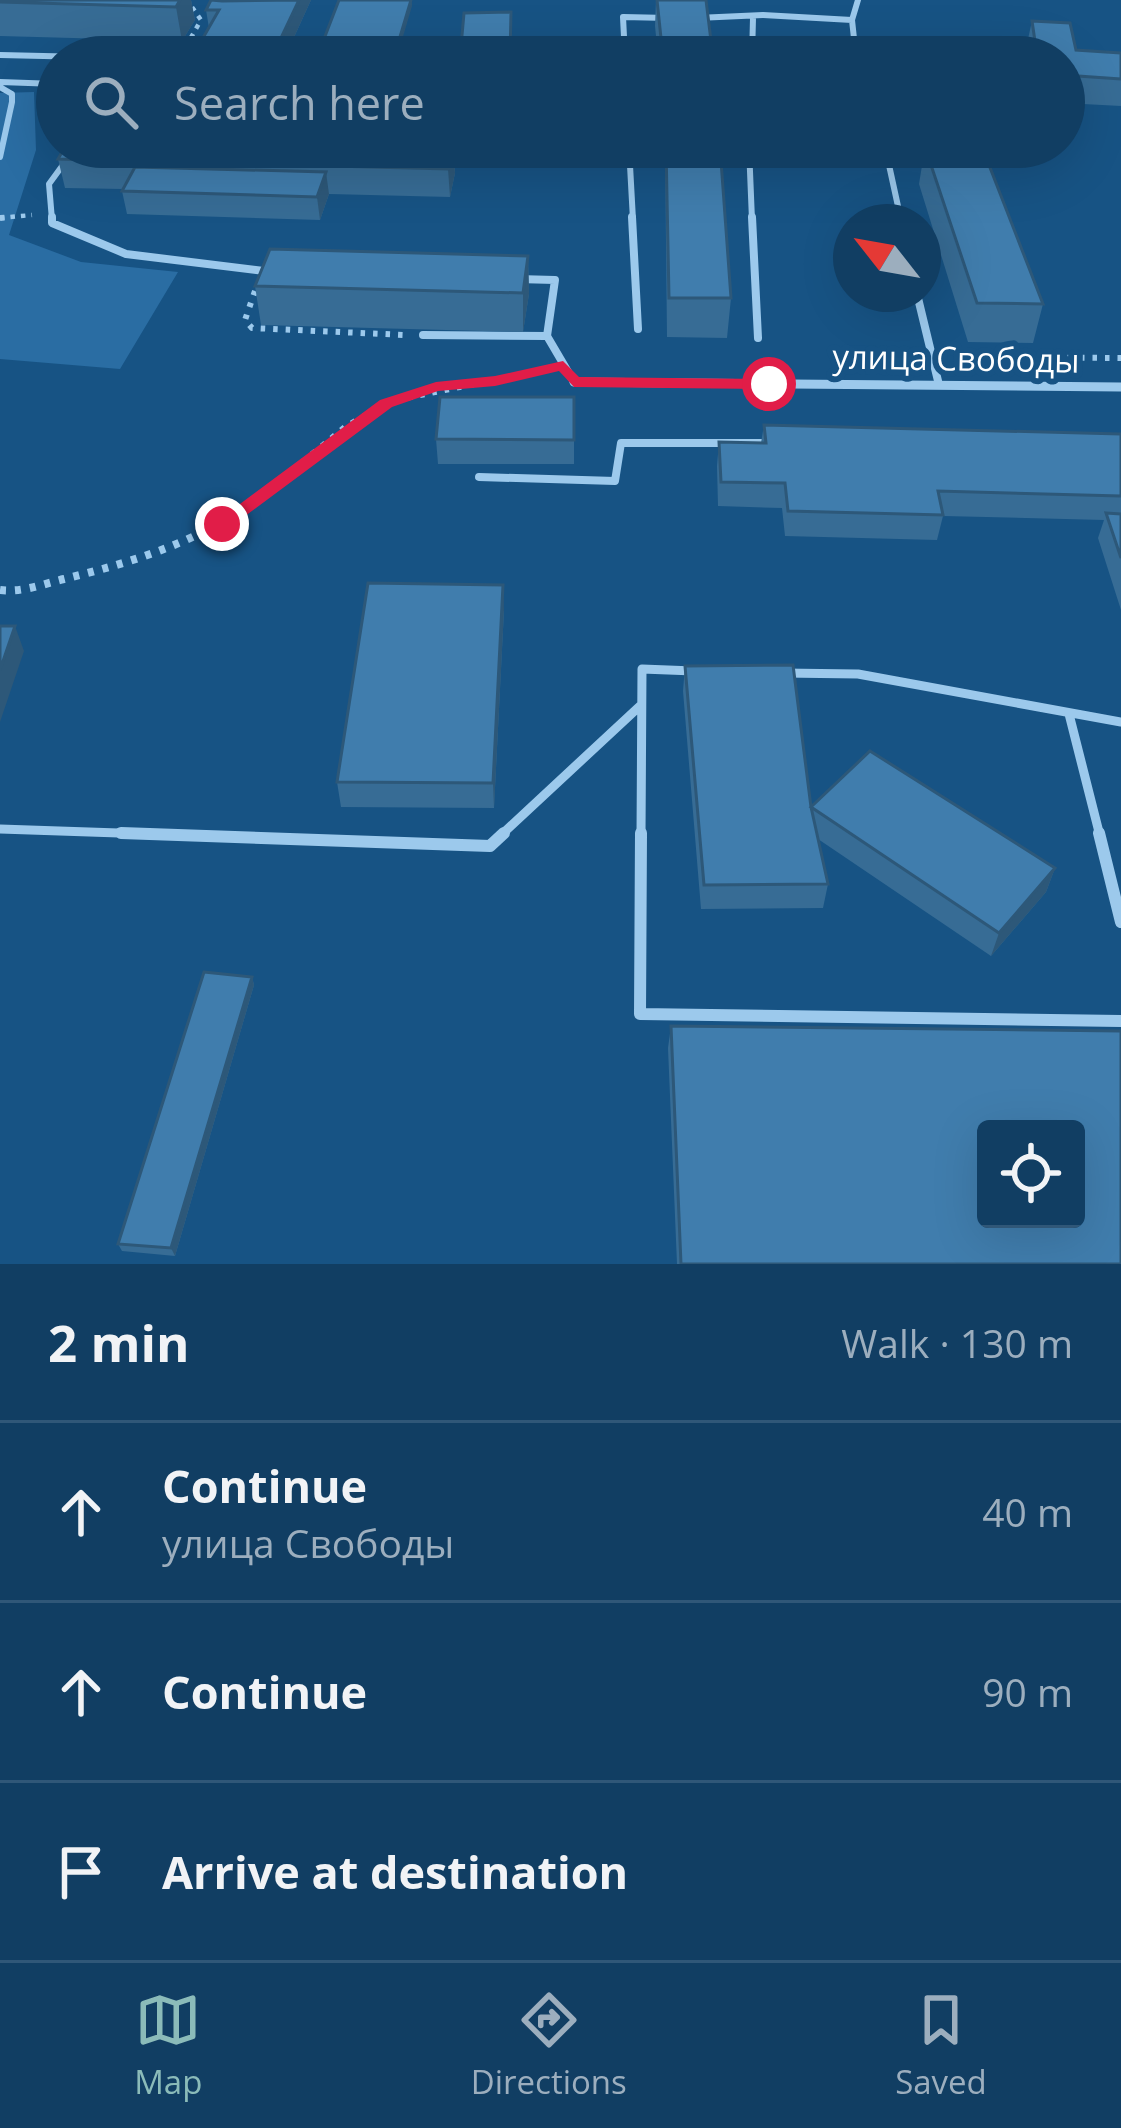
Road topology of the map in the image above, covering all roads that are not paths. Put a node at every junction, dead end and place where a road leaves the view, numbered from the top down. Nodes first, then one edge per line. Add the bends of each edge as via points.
1 (789, 0) edge
2 (858, 0) edge
3 (784, 16) junction
4 (753, 18) junction
5 (852, 20) junction
6 (624, 36) edge
7 (753, 36) edge
8 (854, 36) edge
9 (0, 55) edge
10 (36, 56) edge
11 (36, 84) edge
12 (0, 85) edge
13 (0, 157) edge
14 (61, 168) edge
15 (629, 168) edge
16 (749, 168) edge
17 (890, 168) edge
18 (897, 204) edge
19 (284, 273) edge
20 (510, 278) edge
21 (921, 312) edge
22 (638, 329) dead end
23 (423, 335) edge
24 (547, 336) junction
25 (758, 338) dead end
26 (574, 382) joint
27 (939, 386) junction
28 (1121, 387) edge
29 (788, 443) edge
30 (479, 477) dead end
31 (714, 671) edge
32 (762, 672) edge
33 (642, 704) junction
34 (1069, 714) junction
35 (1121, 722) edge
36 (0, 830) edge
37 (1121, 922) edge
38 (1121, 1021) edge

1 - 3 lane
2 - 5 lane
3 - 4 lane
3 - 5 lane
4 - 6 lane via 623,17
4 - 7 lane
5 - 8 lane
9 - 10 lane
11 - 12 lane
12 - 13 lane via 12,94 14,113
14 - 19 lane via 49,184 52,223 126,254
15 - 22 lane
16 - 25 lane
17 - 18 lane
20 - 24 lane via 555,280
21 - 27 lane
23 - 24 lane
24 - 26 lane
26 - 27 street, улица Свободы
27 - 28 street, улица Свободы
29 - 30 lane via 621,442 615,481
31 - 33 lane via 642,669
32 - 34 lane via 858,674
33 - 36 lane via 490,846
33 - 38 lane via 640,1014
34 - 35 lane
34 - 37 lane

